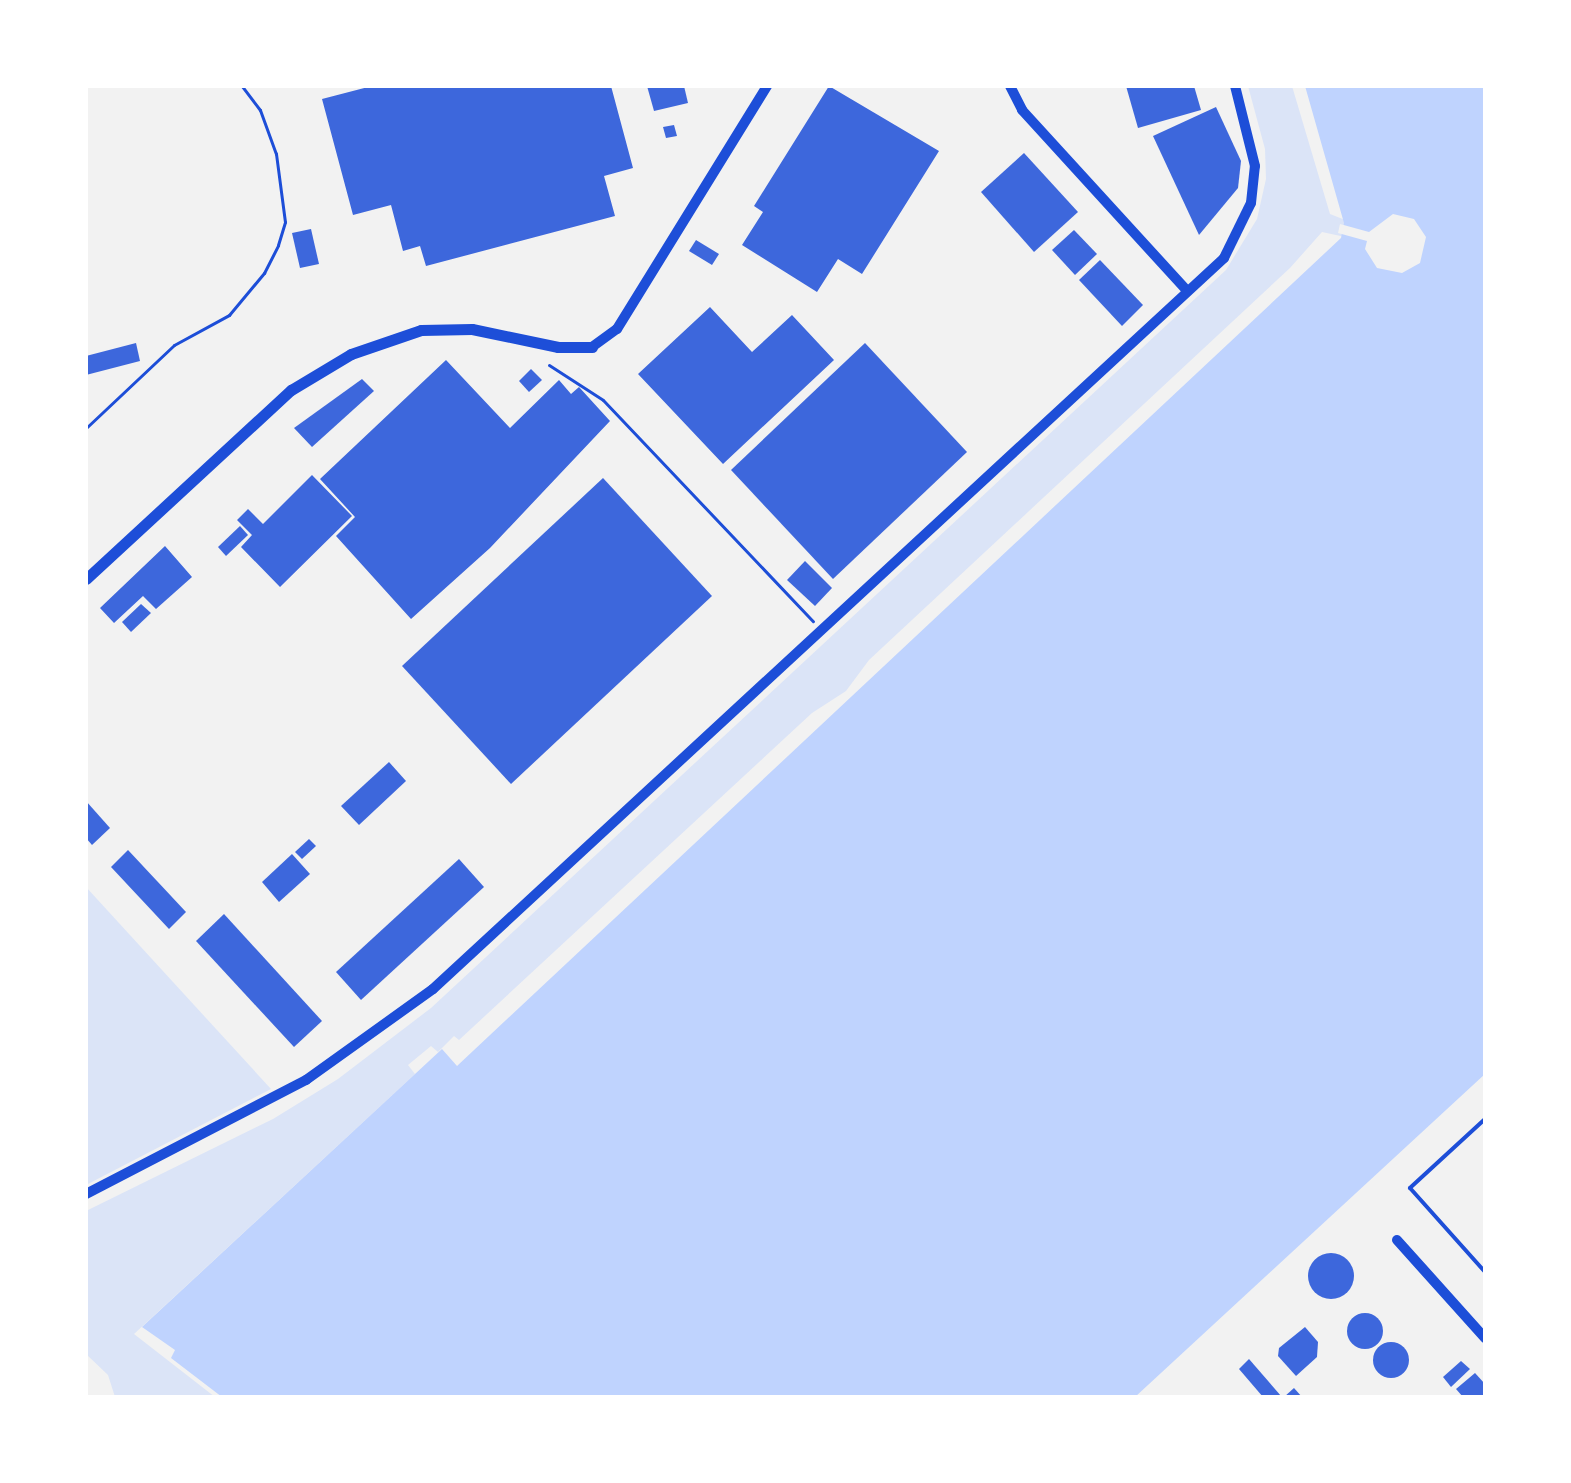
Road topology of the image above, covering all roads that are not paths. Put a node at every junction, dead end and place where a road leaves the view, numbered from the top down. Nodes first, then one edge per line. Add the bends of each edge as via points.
1 (767, 86) edge
2 (1010, 86) edge
3 (1235, 86) edge
4 (1187, 291) junction
5 (592, 347) joint
6 (86, 579) edge
7 (1485, 1119) edge
8 (86, 1194) edge
9 (1397, 1240) dead end
10 (1485, 1272) edge
11 (1485, 1338) edge

1 - 5 street via 617,329
2 - 4 street via 1022,110
3 - 4 street via 1255,166 1251,203 1224,258
4 - 8 street via 433,989 306,1080
5 - 6 main road via 558,347 472,329 411,333 351,354 291,390
7 - 10 lane via 1410,1188
9 - 11 street

